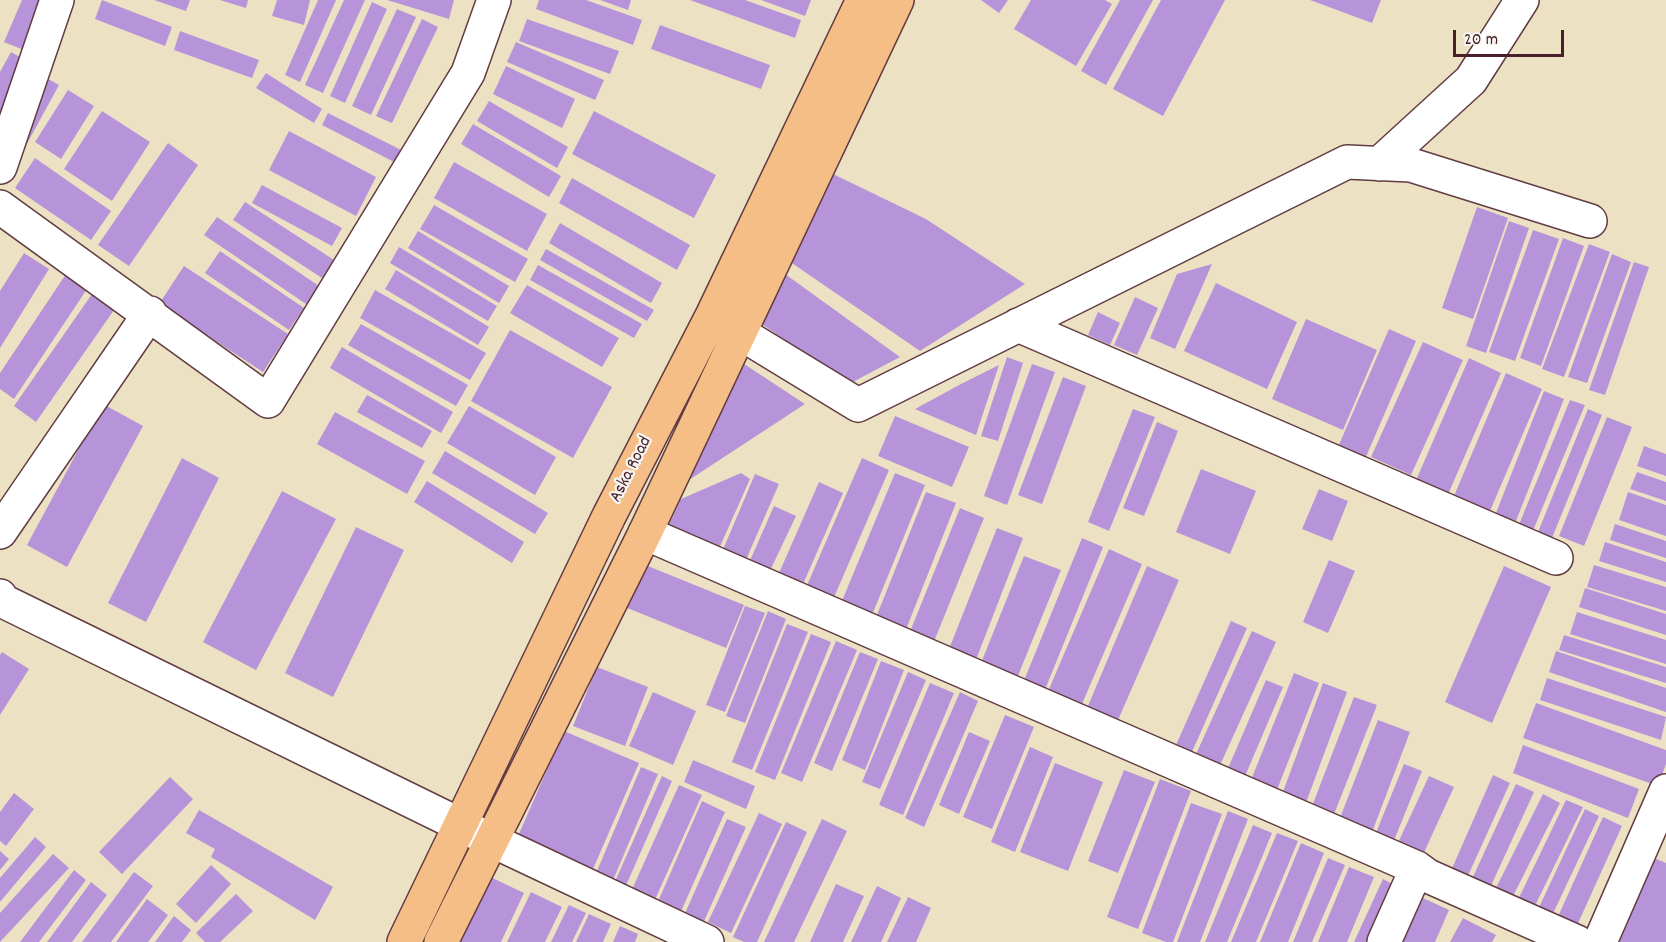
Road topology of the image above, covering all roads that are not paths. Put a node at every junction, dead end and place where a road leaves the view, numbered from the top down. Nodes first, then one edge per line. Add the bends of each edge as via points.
1 (57, 0) edge
2 (494, 0) edge
3 (863, 0) edge
4 (897, 0) edge
5 (1522, 0) edge
6 (1379, 164) junction
7 (0, 167) edge
8 (0, 207) edge
9 (1590, 221) dead end
10 (150, 313) junction
11 (1018, 325) junction
12 (740, 333) junction
13 (0, 532) edge
14 (645, 533) junction
15 (1556, 558) dead end
16 (0, 596) edge
17 (1666, 791) edge
18 (460, 825) junction
19 (491, 840) junction
20 (1417, 868) junction
21 (404, 942) edge
22 (441, 942) edge
23 (707, 942) edge
24 (1384, 942) edge
25 (1577, 942) edge
26 (1600, 942) edge

1 - 7 street
2 - 10 street via 468,73 268,401
3 - 18 highway, Aska Road via 712,316 609,516
4 - 12 highway
5 - 6 street via 1471,80
6 - 9 street via 1411,165
6 - 11 street via 1347,162
8 - 10 street
10 - 13 street
11 - 12 street via 858,405
11 - 15 street
12 - 14 highway
14 - 19 highway
14 - 20 street
16 - 18 street
17 - 26 street
18 - 19 street
18 - 21 highway, Aska Road
19 - 22 highway
19 - 23 street
20 - 24 street
20 - 25 street

